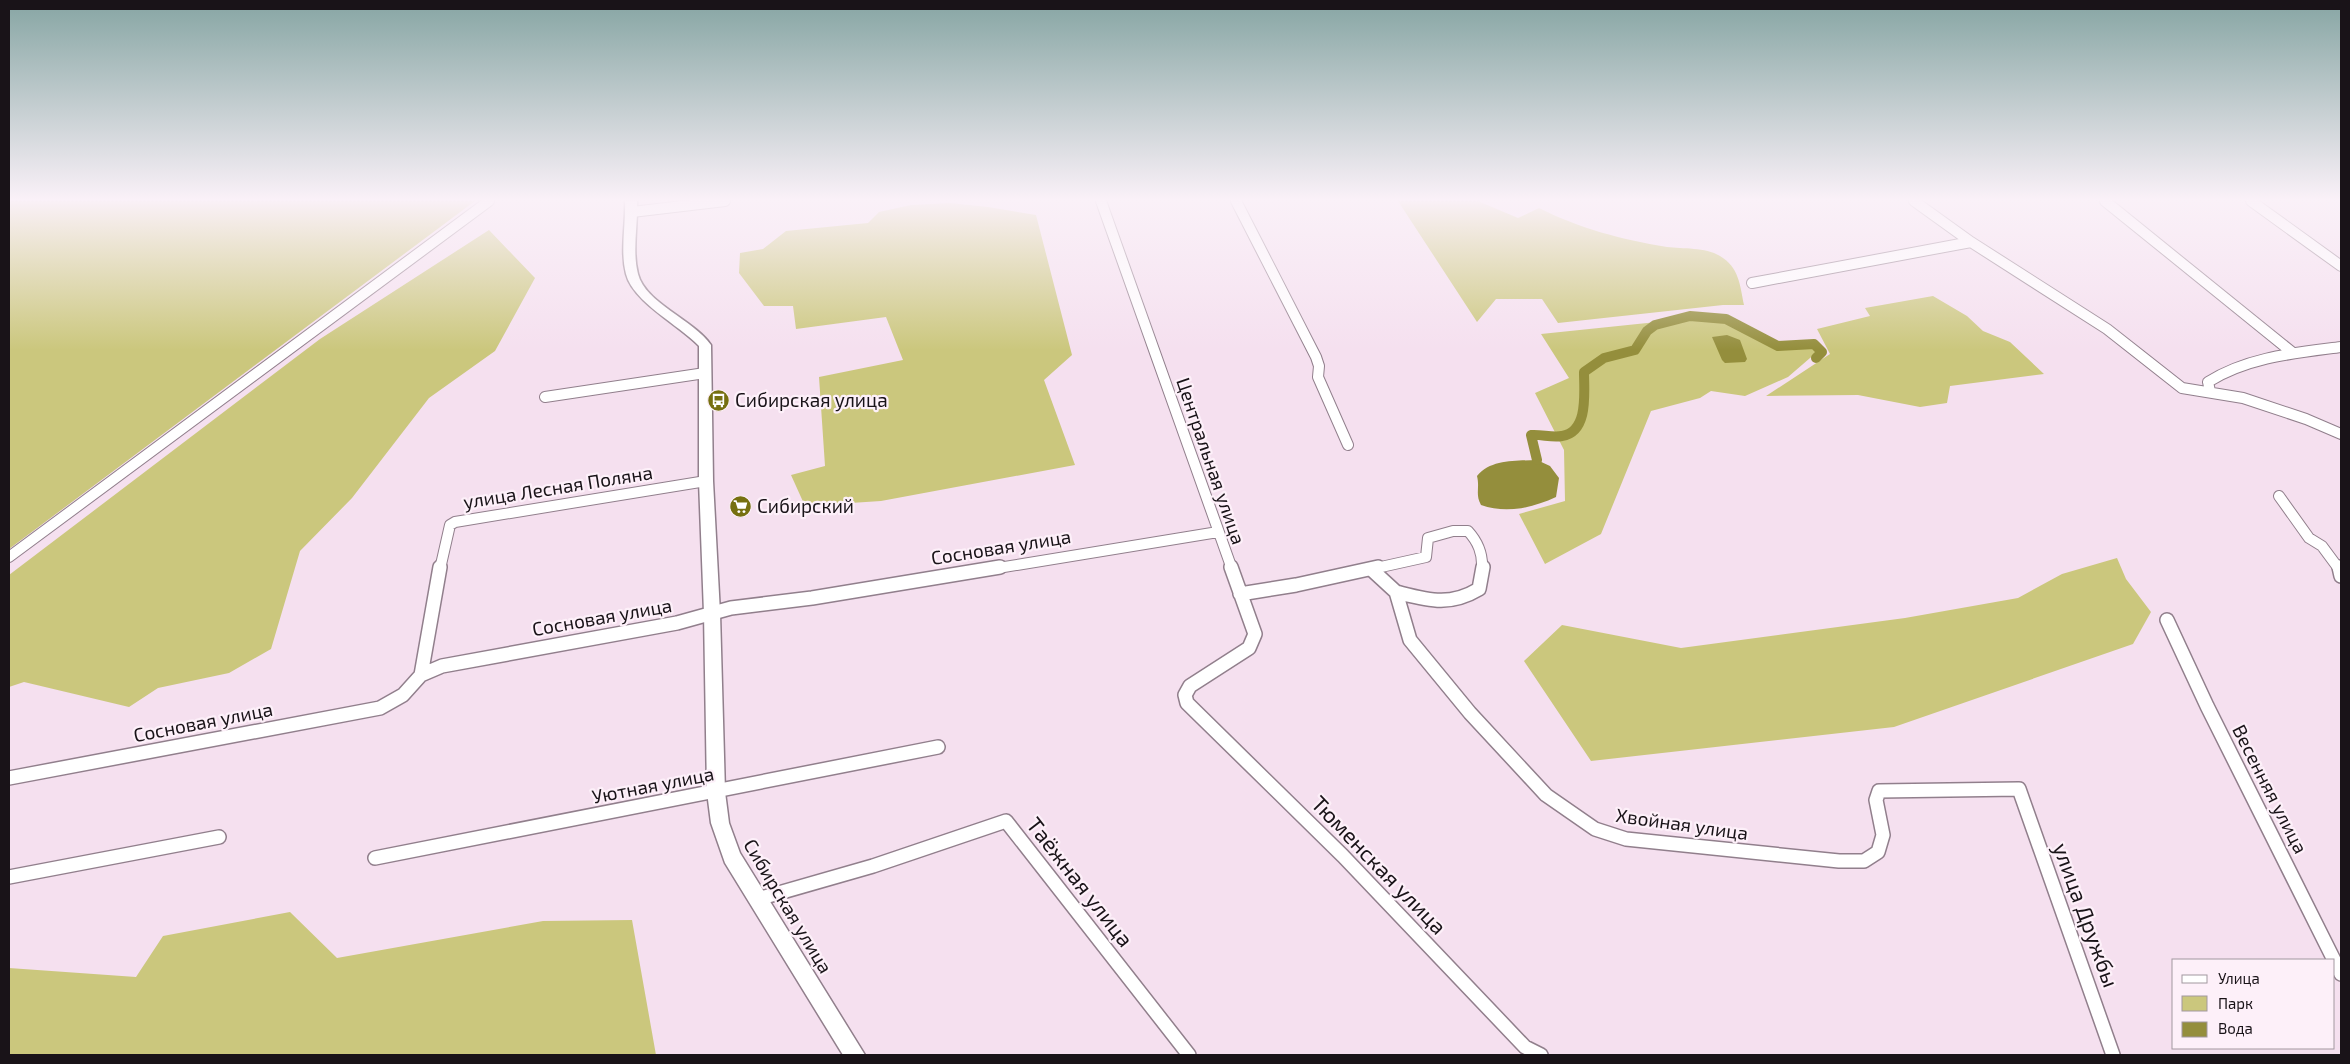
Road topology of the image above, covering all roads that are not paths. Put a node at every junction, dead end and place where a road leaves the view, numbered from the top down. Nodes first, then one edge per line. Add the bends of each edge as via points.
1 (422, 251) edge
2 (632, 251) edge
3 (1119, 251) edge
4 (1261, 251) edge
5 (1925, 251) edge
6 (1985, 251) edge
7 (2165, 251) edge
8 (2320, 251) edge
9 (2341, 266) edge
10 (1752, 283) dead end
11 (2341, 347) edge
12 (2293, 354) junction
13 (705, 372) junction
14 (2210, 391) junction
15 (545, 397) dead end
16 (2341, 434) edge
17 (1348, 445) dead end
18 (706, 481) junction
19 (2279, 496) dead end
20 (1218, 532) junction
21 (9, 557) edge
22 (1371, 569) junction
23 (2341, 576) edge
24 (1396, 592) junction
25 (1240, 594) junction
26 (712, 613) junction
27 (2167, 620) dead end
28 (421, 675) junction
29 (1187, 703) joint
30 (938, 747) dead end
31 (9, 778) edge
32 (2019, 789) joint
33 (716, 792) junction
34 (218, 837) dead end
35 (375, 858) dead end
36 (9, 877) edge
37 (758, 899) junction
38 (2334, 959) edge
39 (2335, 962) edge
40 (2341, 974) edge
41 (855, 1055) edge
42 (1189, 1055) edge
43 (1541, 1055) edge
44 (2113, 1055) edge

1 - 21 street
2 - 13 street, Сибирская улица via 632,276 640,290 696,333 705,345
3 - 20 street, Центральная улица
4 - 17 street via 1316,357 1318,377
5 - 10 street
6 - 14 street via 2107,329 2182,388
7 - 12 street
8 - 9 street
11 - 12 street
12 - 14 street via 2217,375 2208,382
13 - 15 street
13 - 18 street, Сибирская улица
14 - 16 street via 2298,416
18 - 26 street, Сибирская улица
18 - 28 street, улица Лесная Поляна via 450,525
19 - 23 street via 2309,538 2322,546 2339,568
20 - 25 street, Центральная улица
20 - 26 street, Сосновая улица
22 - 24 street
22 - 24 street via 1426,557 1428,538 1453,531 1468,531 1475,538 1485,562 1479,589 1455,601 1430,601
22 - 25 street
24 - 32 street, Хвойная улица via 1410,640 1470,713 1546,795 1595,829 1626,839 1864,861 1878,852 1883,835 1876,800 1879,791
25 - 29 street, Центральная улица via 1255,634 1254,641 1249,648 1190,686 1185,695
26 - 28 street, Сосновая улица via 677,623 442,666
26 - 33 street, Сибирская улица
27 - 38 street, Весенняя улица
28 - 31 street, Сосновая улица via 403,695 380,708
29 - 43 street, Тюменская улица via 1342,856 1514,1036
30 - 33 street, Уютная улица
32 - 44 street, улица Дружбы
33 - 35 street, Уютная улица
33 - 37 street, Сибирская улица via 720,823 732,856
34 - 36 street
37 - 41 street, Сибирская улица
37 - 42 street, Таёжная улица via 873,866 1006,821
39 - 40 street, Весенняя улица

